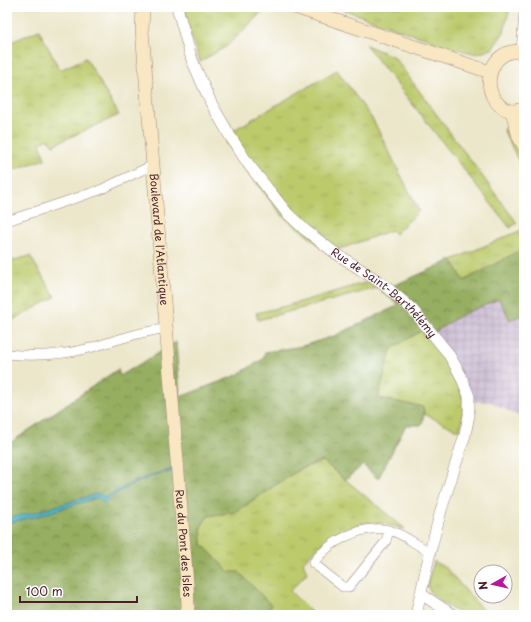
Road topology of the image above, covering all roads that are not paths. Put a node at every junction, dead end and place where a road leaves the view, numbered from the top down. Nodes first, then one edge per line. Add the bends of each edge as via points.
1 (143, 7) edge
2 (177, 7) edge
3 (295, 7) edge
4 (524, 12) edge
5 (522, 52) edge
6 (490, 72) junction
7 (518, 110) edge
8 (524, 146) edge
9 (153, 165) junction
10 (7, 221) edge
11 (165, 329) junction
12 (7, 354) edge
13 (178, 471) joint
14 (389, 530) junction
15 (430, 552) junction
16 (421, 594) junction
17 (187, 615) edge
18 (416, 615) edge
19 (453, 615) edge

1 - 9 main road, Boulevard de l'Atlantique via 142,30
2 - 15 street, Rue de Saint-Barthélémy via 192,60 211,103 248,165 304,229 384,285 412,309 448,353 460,374 469,396 469,415
3 - 6 main road
4 - 5 street
5 - 6 main road via 505,54
6 - 7 main road via 490,89 499,104
7 - 8 main road via 520,137
9 - 10 street via 100,190
9 - 11 main road, Boulevard de l'Atlantique
11 - 12 street via 58,354
11 - 13 main road, Boulevard de l'Atlantique
13 - 17 main road, Rue du Pont des Isles
14 - 14 street via 378,529 348,535 321,552 313,563 343,587 349,587 386,541
14 - 15 street
15 - 16 street, Rue de Saint-Barthélémy
16 - 18 street, Rue de Saint-Barthélémy
16 - 19 street

